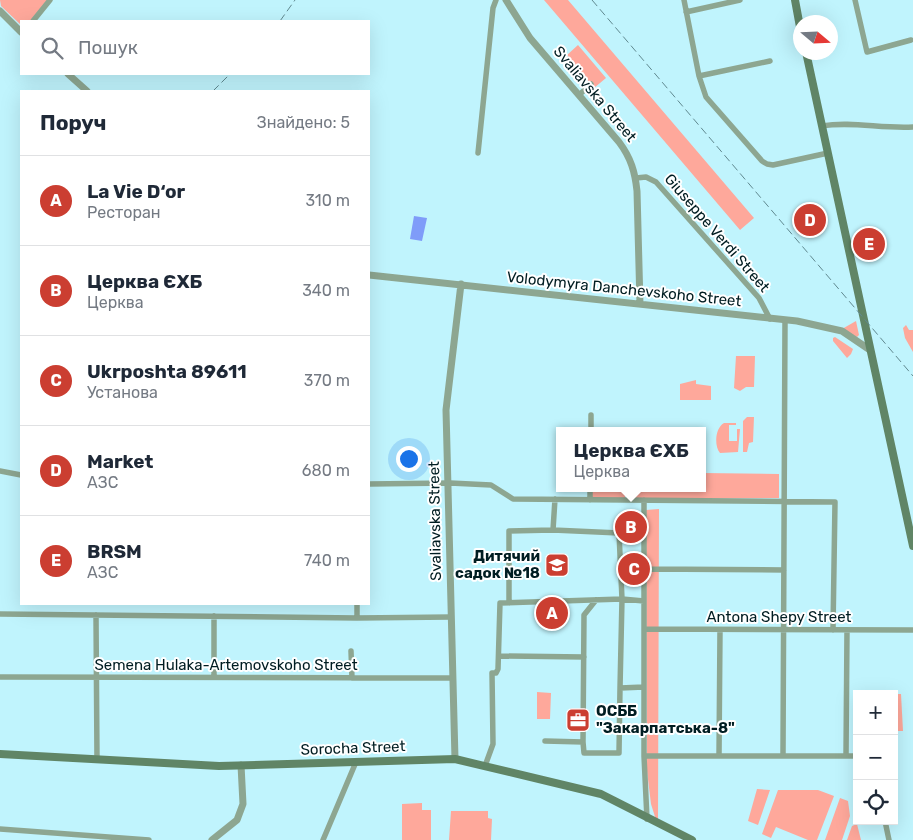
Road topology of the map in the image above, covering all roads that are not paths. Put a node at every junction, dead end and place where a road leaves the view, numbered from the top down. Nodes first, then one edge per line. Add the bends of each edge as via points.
1 (50, 0) edge
2 (496, 0) edge
3 (506, 0) edge
4 (684, 0) edge
5 (740, 0) edge
6 (795, 0) edge
7 (855, 0) edge
8 (0, 12) edge
9 (686, 12) junction
10 (798, 15) edge
11 (0, 17) edge
12 (34, 20) edge
13 (20, 31) edge
14 (911, 40) dead end
15 (808, 60) edge
16 (770, 61) dead end
17 (69, 75) edge
18 (699, 76) junction
19 (591, 84) dead end
20 (86, 90) edge
21 (579, 96) junction
22 (822, 126) junction
23 (913, 127) edge
24 (478, 153) dead end
25 (828, 153) junction
26 (636, 178) junction
27 (370, 274) edge
28 (462, 284) junction
29 (640, 304) junction
30 (770, 319) junction
31 (785, 320) junction
32 (870, 350) junction
33 (591, 415) dead end
34 (591, 427) edge
35 (0, 471) edge
36 (20, 475) edge
37 (448, 483) junction
38 (370, 484) edge
39 (590, 492) edge
40 (555, 499) junction
41 (590, 500) junction
42 (644, 500) junction
43 (784, 501) junction
44 (553, 530) junction
45 (913, 546) edge
46 (644, 569) junction
47 (784, 570) junction
48 (622, 599) junction
49 (596, 600) junction
50 (644, 601) junction
51 (509, 603) junction
52 (357, 605) edge
53 (0, 614) edge
54 (96, 615) junction
55 (214, 616) junction
56 (451, 617) junction
57 (357, 618) junction
58 (644, 629) junction
59 (720, 630) junction
60 (783, 630) junction
61 (834, 630) junction
62 (847, 630) junction
63 (913, 630) edge
64 (351, 651) dead end
65 (499, 656) junction
66 (584, 657) junction
67 (0, 677) edge
68 (214, 677) junction
69 (96, 678) junction
70 (352, 678) junction
71 (452, 678) junction
72 (644, 687) junction
73 (620, 688) junction
74 (545, 742) dead end
75 (583, 742) junction
76 (0, 754) edge
77 (782, 755) junction
78 (644, 756) junction
79 (719, 756) junction
80 (846, 756) junction
81 (853, 756) edge
82 (455, 759) junction
83 (97, 760) junction
84 (356, 762) junction
85 (241, 765) junction
86 (485, 766) junction
87 (648, 819) junction
88 (886, 825) edge
89 (0, 829) edge
90 (149, 840) edge
91 (212, 840) edge
92 (323, 840) edge
93 (692, 840) edge
94 (889, 840) edge

1 - 12 street
2 - 24 street
3 - 21 street, Svaliavska Street via 530,38
4 - 9 street
5 - 9 street
6 - 10 main road
7 - 14 street via 866,52
8 - 13 street
9 - 18 street
11 - 13 street
15 - 22 main road
16 - 18 street
17 - 20 street
18 - 25 street via 710,101 767,164
19 - 21 street
21 - 26 street, Svaliavska Street via 625,150
22 - 23 street
22 - 25 main road
25 - 32 main road
26 - 29 street, Svaliavska Street
26 - 30 street, Giuseppe Verdi Street via 646,177 656,182 759,298
27 - 28 street, Volodymyra Danchevskoho Street
28 - 29 street, Volodymyra Danchevskoho Street
28 - 37 street, Svaliavska Street via 446,410
29 - 30 street, Volodymyra Danchevskoho Street
30 - 31 street, Volodymyra Danchevskoho Street
31 - 32 street, Volodymyra Danchevskoho Street via 842,331
31 - 43 street
32 - 45 main road
33 - 34 street
35 - 36 street
37 - 38 street
37 - 40 street via 491,485 513,499
37 - 56 street, Svaliavska Street
39 - 41 street
40 - 41 street
40 - 44 street
41 - 42 street
42 - 43 street
42 - 46 street
43 - 47 street
43 - 61 street via 835,502
44 - 48 street via 619,533
44 - 51 street via 509,531
46 - 47 street
46 - 50 street
47 - 60 street
48 - 49 street
48 - 50 street
48 - 73 street
49 - 51 street
49 - 66 street via 584,615
50 - 58 street
51 - 65 street via 500,603
52 - 57 street
53 - 54 street
54 - 55 street
54 - 69 street
55 - 57 street
55 - 68 street
56 - 57 street
56 - 71 street, Svaliavska Street
58 - 59 street, Antona Shepy Street
58 - 72 street
59 - 60 street, Antona Shepy Street
59 - 79 street
60 - 61 street, Antona Shepy Street
60 - 77 street
61 - 62 street, Antona Shepy Street
62 - 63 street, Antona Shepy Street
62 - 80 street
64 - 70 street
65 - 66 street
65 - 86 street via 498,670 492,674 493,744
66 - 75 street
67 - 69 street, Semena Hulaka-Artemovskoho Street
68 - 69 street, Semena Hulaka-Artemovskoho Street
68 - 70 street, Semena Hulaka-Artemovskoho Street
69 - 83 street
70 - 71 street, Semena Hulaka-Artemovskoho Street
71 - 82 street, Svaliavska Street
72 - 73 street
72 - 78 street
73 - 75 street via 619,753 584,753
74 - 75 street
76 - 83 main road, Sorocha Street
77 - 79 street
77 - 80 street
78 - 79 street
78 - 87 street
80 - 81 street
82 - 84 main road, Sorocha Street
82 - 86 main road, Sorocha Street
83 - 85 main road, Sorocha Street
84 - 85 main road, Sorocha Street
84 - 92 street
85 - 91 street via 243,804 238,820
86 - 87 main road, Sorocha Street via 601,794
87 - 93 main road, Sorocha Street
88 - 94 street
89 - 90 street

